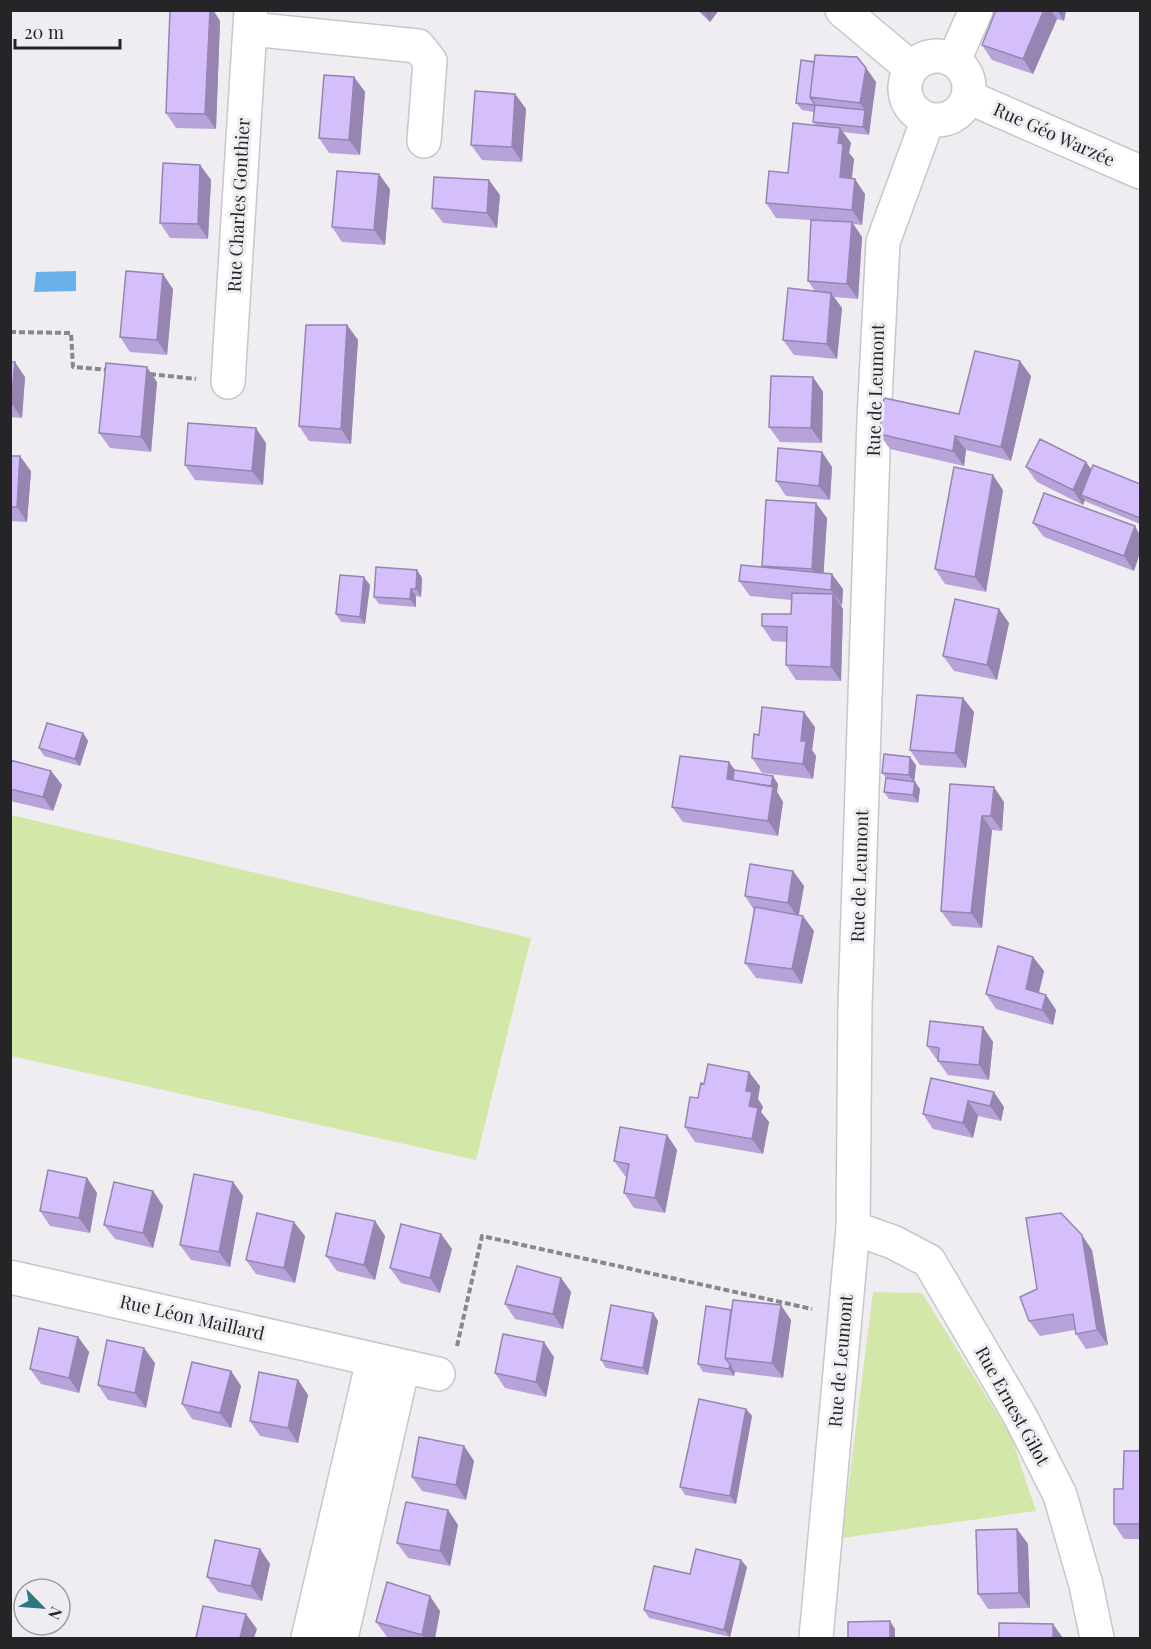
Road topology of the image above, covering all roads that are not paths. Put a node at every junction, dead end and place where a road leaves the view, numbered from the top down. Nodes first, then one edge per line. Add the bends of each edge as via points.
1 (842, 10) edge
2 (976, 10) edge
3 (250, 20) edge
4 (954, 60) junction
5 (911, 68) junction
6 (968, 98) junction
7 (928, 119) junction
8 (424, 141) dead end
9 (1140, 172) edge
10 (228, 382) road end
11 (853, 1228) junction
12 (10, 1277) edge
13 (388, 1363) junction
14 (438, 1374) road end
15 (308, 1638) edge
16 (341, 1638) edge
17 (816, 1638) edge
18 (1097, 1638) edge

1 - 5 street
2 - 4 street
3 - 8 street, Rue Charles Gonthier via 418,46 430,61
3 - 10 street, Rue Charles Gonthier
4 - 5 street via 931,56
4 - 6 street via 967,76
5 - 7 street via 906,78 906,99 919,115
6 - 7 street via 948,119
6 - 9 street, Rue Géo Warzée
7 - 11 street, Rue de Leumont via 883,242 855,1007
11 - 17 street, Rue de Leumont
11 - 18 street, Rue Ernest Gilot via 893,1242 929,1261 1020,1416 1060,1495
12 - 13 street, Rue Léon Maillard
13 - 14 street, Rue Léon Maillard
13 - 15 street
13 - 16 street

